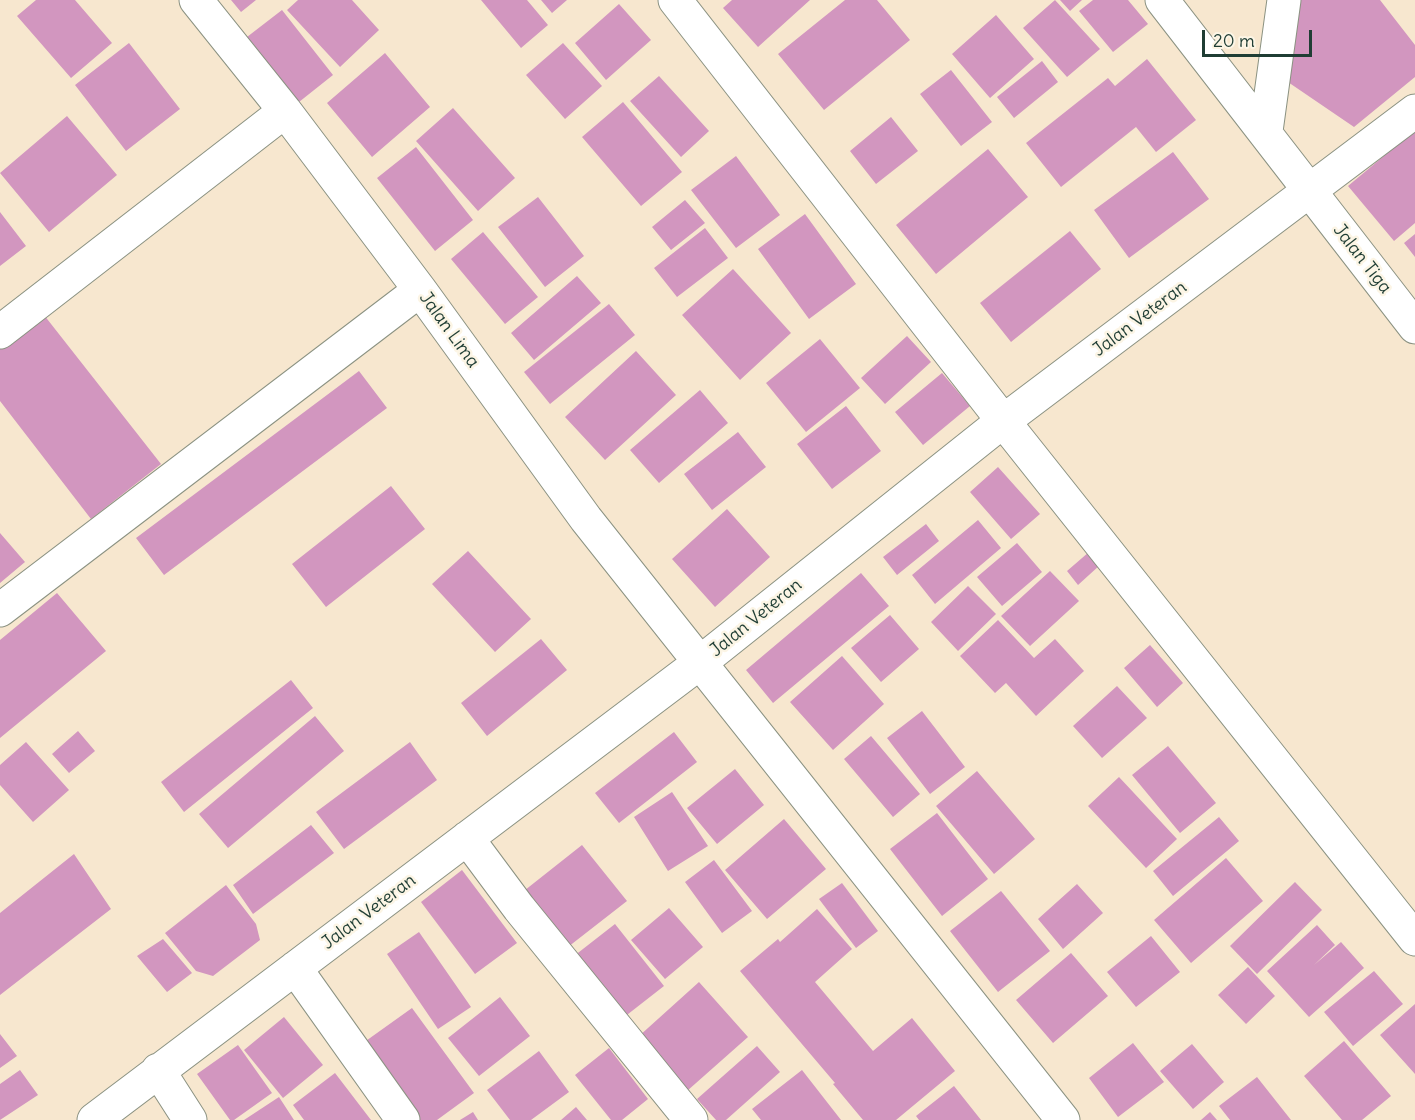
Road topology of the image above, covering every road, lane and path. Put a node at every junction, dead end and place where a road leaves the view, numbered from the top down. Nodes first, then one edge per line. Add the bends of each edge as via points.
1 (196, 0) edge
2 (675, 0) edge
3 (1162, 0) edge
4 (1284, 0) edge
5 (285, 111) junction
6 (1415, 111) edge
7 (1266, 131) junction
8 (1310, 192) junction
9 (420, 290) junction
10 (1415, 327) edge
11 (0, 332) edge
12 (1004, 422) junction
13 (0, 610) edge
14 (702, 661) junction
15 (467, 838) junction
16 (1415, 939) edge
17 (295, 968) junction
18 (158, 1070) junction
19 (94, 1120) edge
20 (190, 1120) edge
21 (403, 1120) edge
22 (691, 1120) edge
23 (1063, 1120) edge

1 - 5 street, Jalan Lima
2 - 12 street
3 - 7 street, Jalan Tiga
4 - 7 street
5 - 9 street, Jalan Lima
5 - 11 street
6 - 8 street, Jalan Veteran
7 - 8 street, Jalan Tiga
8 - 10 street, Jalan Tiga
8 - 12 street, Jalan Veteran
9 - 13 street
9 - 14 street, Jalan Lima via 586,519
12 - 14 street, Jalan Veteran
12 - 16 street
14 - 15 street, Jalan Veteran
14 - 23 street, Jalan Lima
15 - 17 street, Jalan Veteran
15 - 22 street
17 - 18 street, Jalan Veteran
17 - 21 street
18 - 19 street, Jalan Veteran
18 - 20 street

